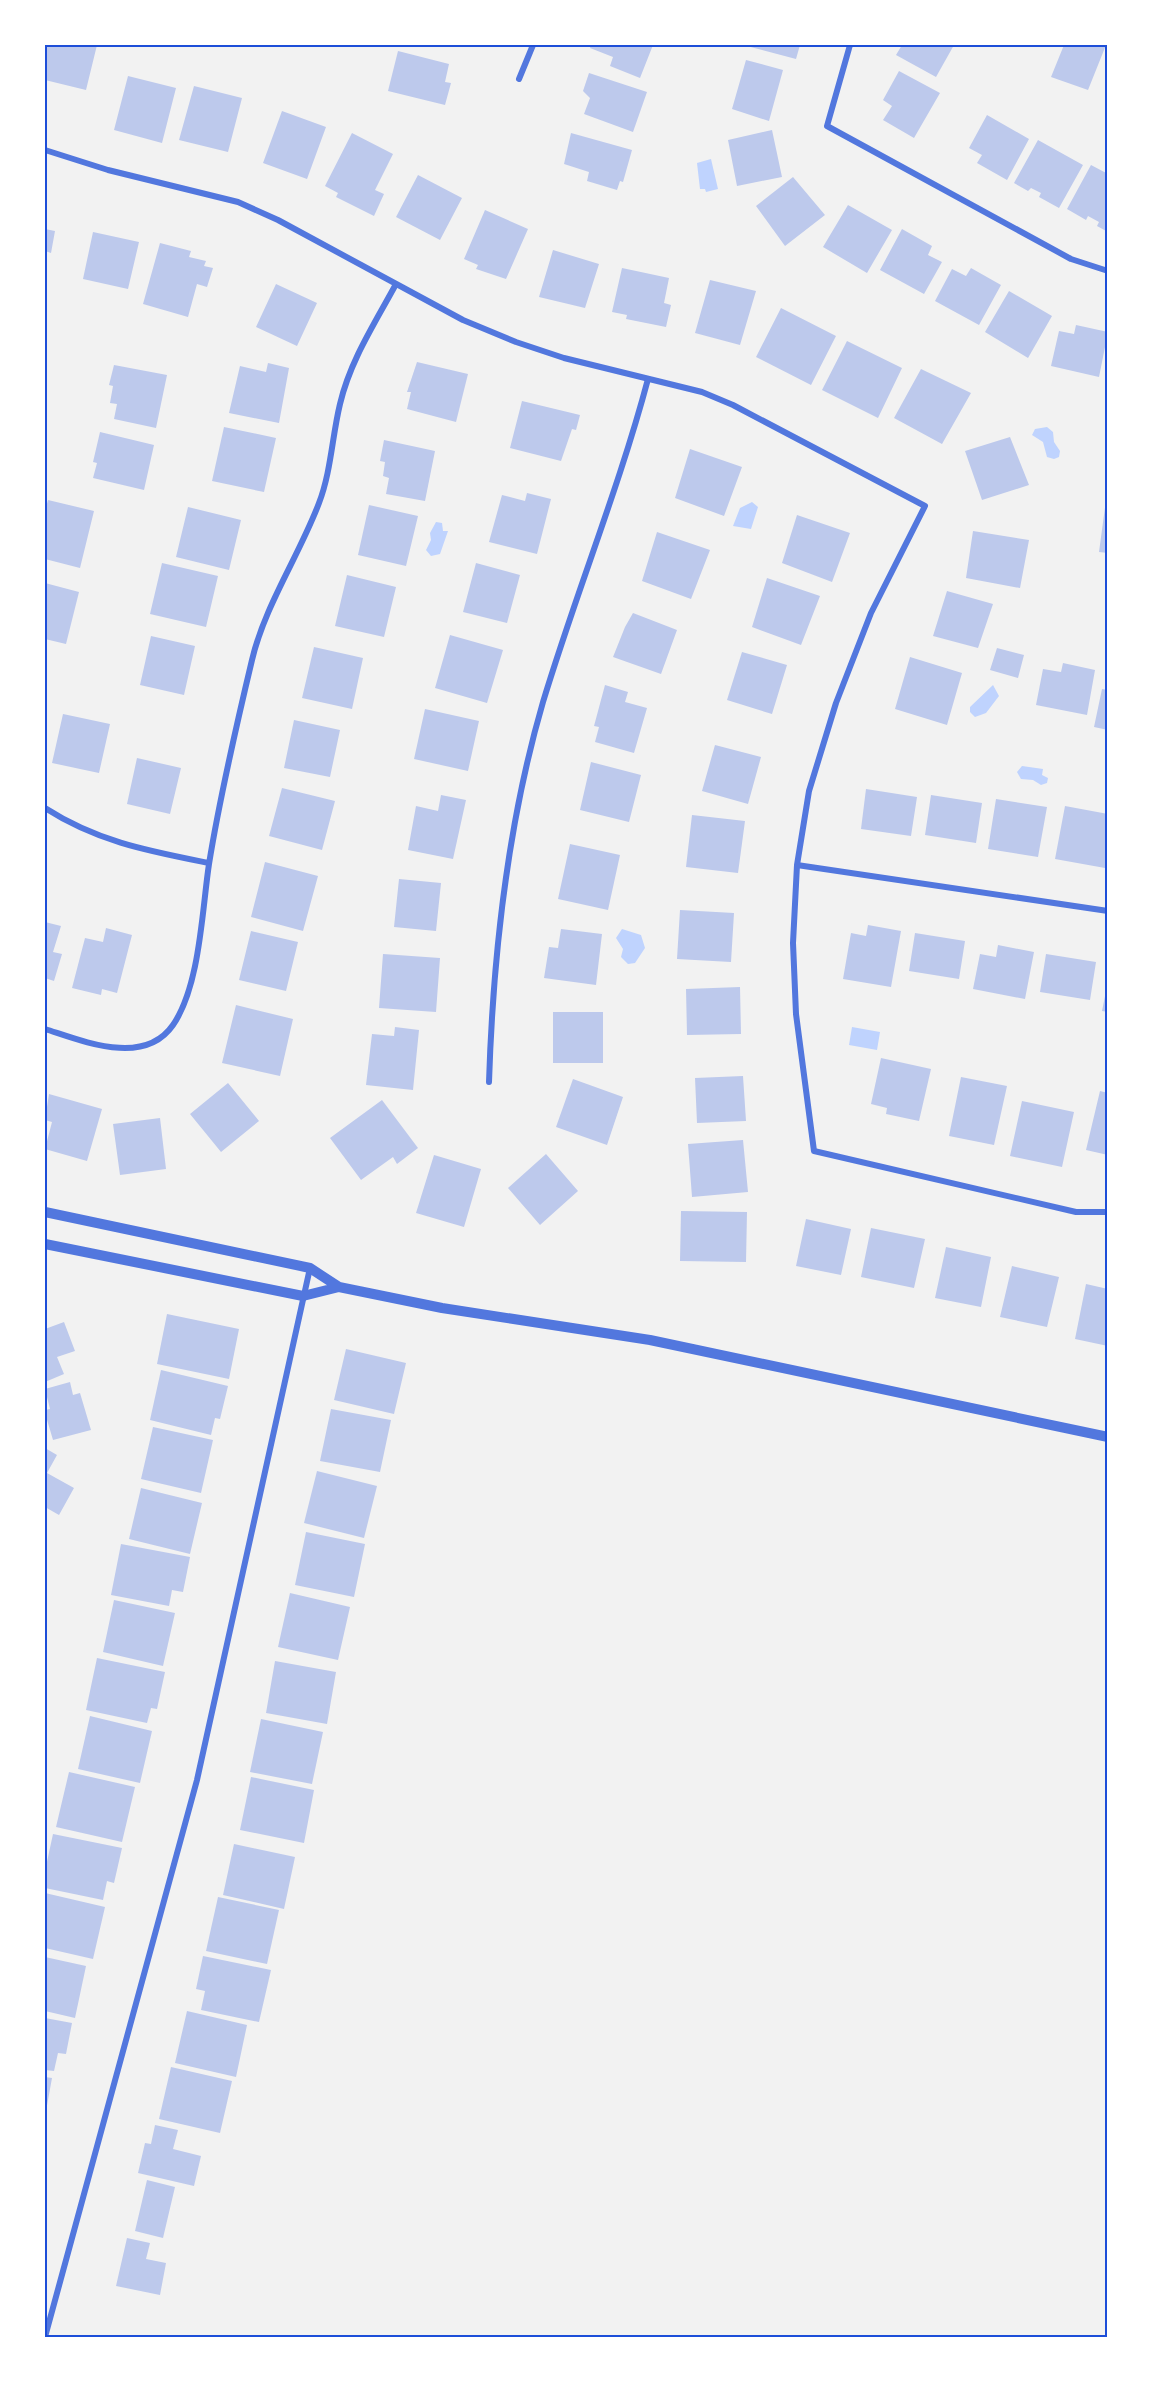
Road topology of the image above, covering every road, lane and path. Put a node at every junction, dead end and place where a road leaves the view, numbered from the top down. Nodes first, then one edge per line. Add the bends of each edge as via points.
1 (533, 45) edge
2 (850, 45) edge
3 (519, 79) dead end
4 (45, 150) edge
5 (1108, 271) edge
6 (396, 284) junction
7 (648, 379) junction
8 (45, 808) edge
9 (209, 863) junction
10 (797, 865) junction
11 (1108, 911) edge
12 (45, 1029) edge
13 (489, 1082) dead end
14 (45, 1212) edge
15 (1108, 1212) edge
16 (45, 1244) edge
17 (310, 1268) junction
18 (339, 1287) junction
19 (303, 1296) junction
20 (1108, 1437) edge
21 (45, 2337) edge

1 - 3 street
2 - 5 street via 827,126 1071,259
4 - 6 street via 238,202
6 - 7 street via 516,342
6 - 9 street via 348,374 320,502 253,657
7 - 10 street via 702,392 733,405 925,506 871,613 836,704 810,791
7 - 13 street via 543,704 503,907 491,1013
8 - 9 street via 102,838
9 - 12 street via 201,932 186,998 173,1026 153,1042 127,1048
10 - 11 street
10 - 15 street via 793,943 796,1014 814,1151 1076,1212
14 - 17 street
16 - 19 street
17 - 18 street
17 - 19 street
18 - 19 street
18 - 20 street via 442,1308 650,1340
19 - 21 street via 195,1790

